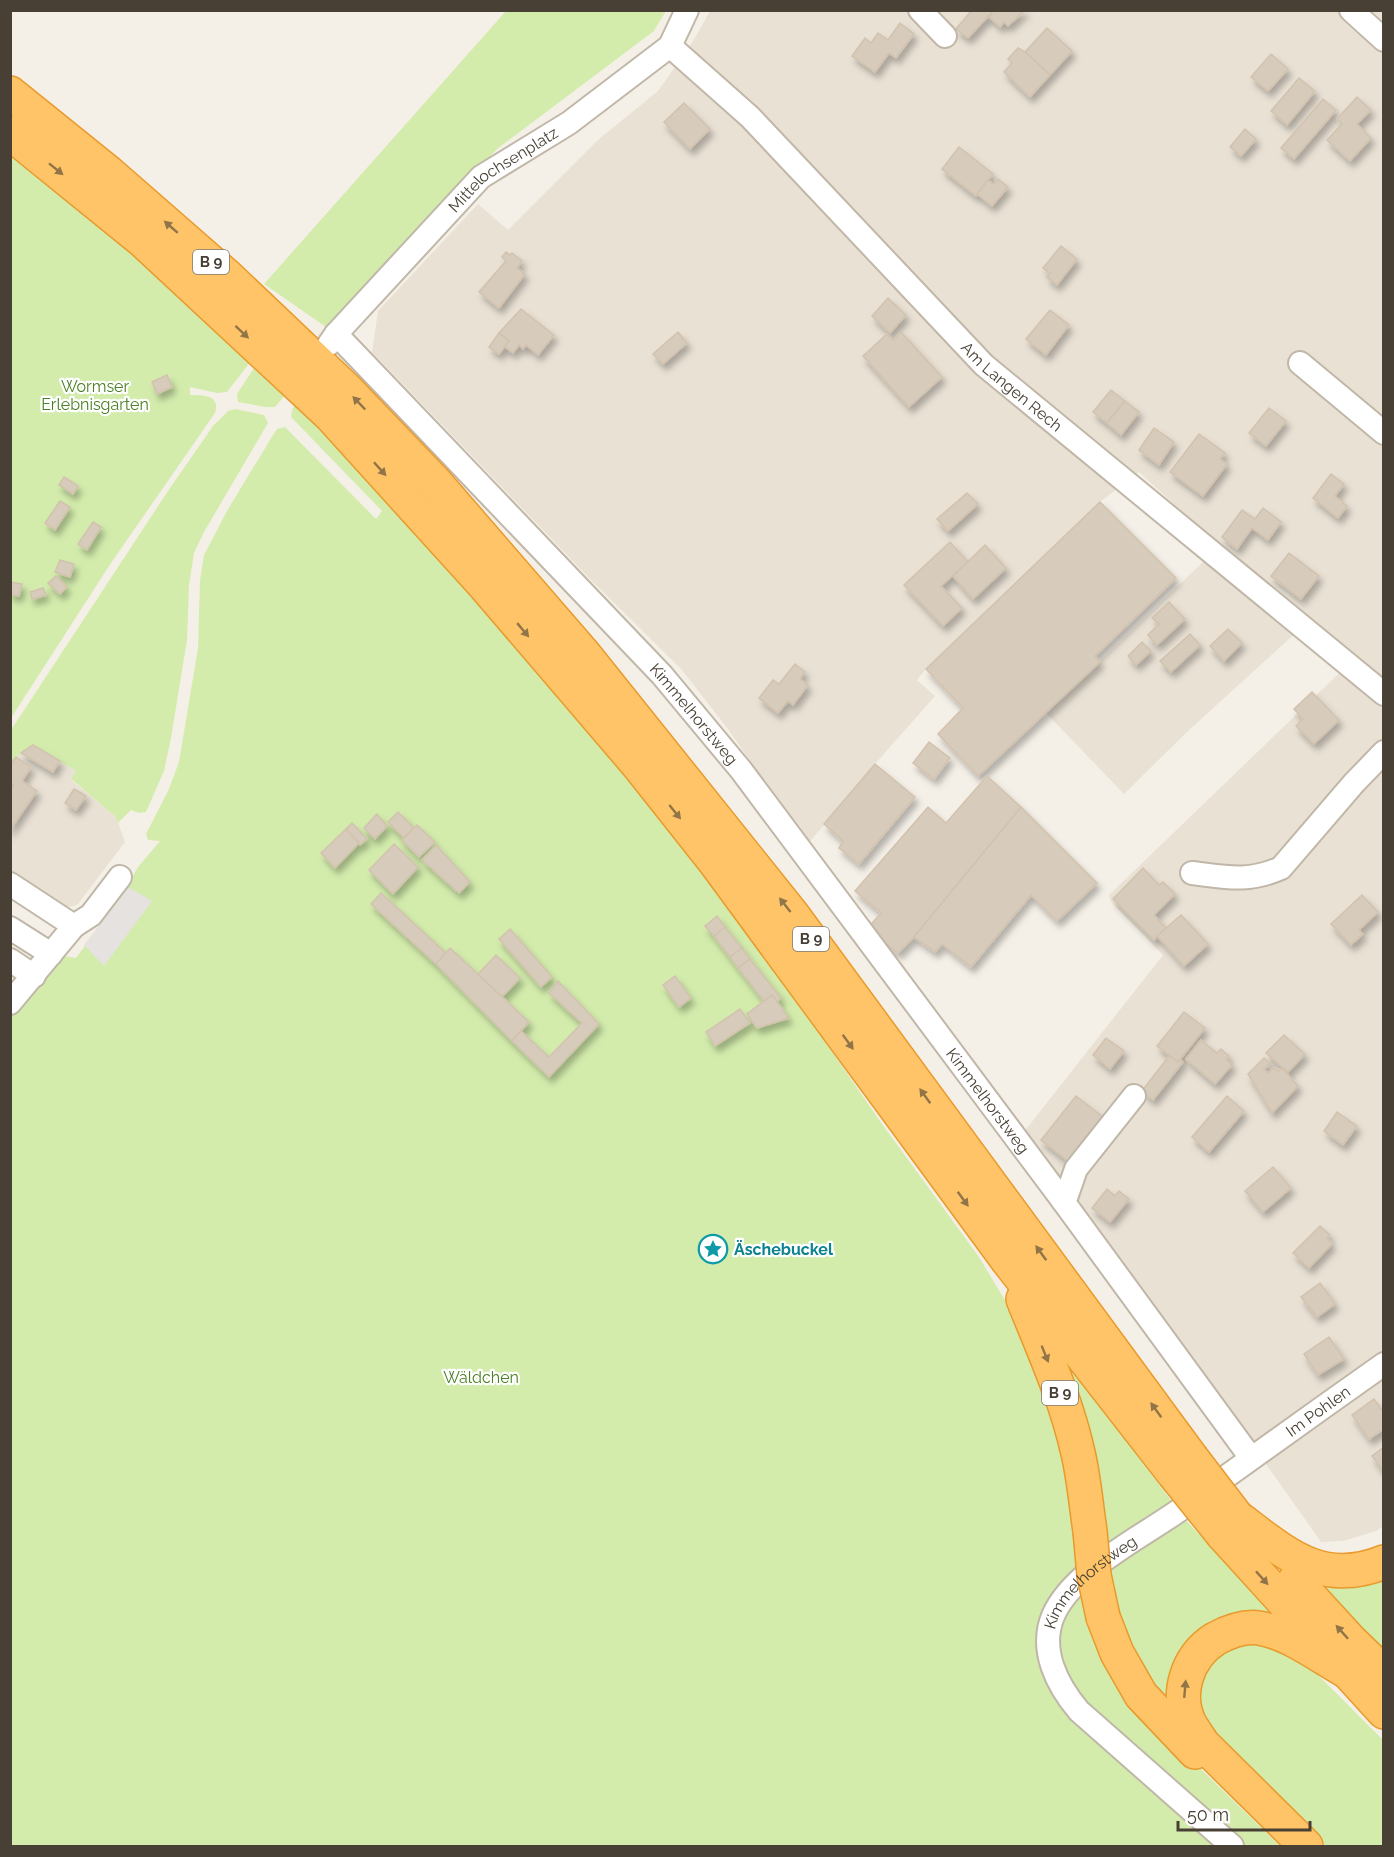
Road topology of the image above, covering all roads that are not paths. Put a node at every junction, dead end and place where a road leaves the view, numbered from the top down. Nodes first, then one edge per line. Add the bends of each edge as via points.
1 (687, 10) edge
2 (920, 10) edge
3 (1351, 10) edge
4 (945, 36) dead end
5 (1383, 40) edge
6 (670, 46) junction
7 (10, 93) edge
8 (10, 133) edge
9 (333, 339) joint
10 (1300, 363) dead end
11 (1383, 433) edge
12 (1383, 694) edge
13 (1383, 752) edge
14 (1192, 873) dead end
15 (120, 877) dead end
16 (10, 884) edge
17 (74, 926) junction
18 (10, 928) edge
19 (51, 954) junction
20 (10, 960) edge
21 (34, 976) junction
22 (10, 1003) edge
23 (1134, 1096) dead end
24 (1063, 1201) junction
25 (1008, 1261) junction
26 (1383, 1364) edge
27 (1251, 1458) junction
28 (1183, 1466) junction
29 (1230, 1526) junction
30 (1383, 1562) edge
31 (1346, 1671) junction
32 (1383, 1672) edge
33 (1383, 1712) edge
34 (1232, 1846) edge
35 (1290, 1846) edge
36 (1306, 1846) edge

1 - 6 street, Mittelochsenplatz
2 - 4 street
3 - 5 street
6 - 9 street, Mittelochsenplatz via 569,123 481,177
6 - 12 street, Am Langen Rech via 750,117 984,365
28 -> 7 highway, B 9 via 792,914 591,663 436,483 346,389 108,172
8 -> 25 highway, B 9 via 143,241 330,415 485,586 639,766 715,862
9 - 24 street, Kimmelhorstweg via 662,675 741,770
10 - 11 street
13 - 14 street via 1281,868 1247,878
15 - 17 street via 91,915
16 - 17 street
17 - 19 street
18 - 19 street
19 - 21 street
20 - 21 street
21 - 22 street
23 - 24 street via 1076,1169
24 - 27 street, Kimmelhorstweg
25 - 28 highway
25 -> 35 highway, B 9, bridge via 1070,1424 1083,1483 1094,1575 1103,1617 1117,1653 1141,1695
26 - 27 street, Im Pohlen
27 - 34 street, Kimmelhorstweg via 1107,1558 1067,1593 1053,1616 1048,1644 1060,1686 1079,1711
28 - 29 highway, bridge
29 - 30 highway via 1321,1569 1346,1571
29 -> 31 highway
32 -> 29 highway
31 - 33 highway
36 -> 31 highway via 1199,1739 1185,1710 1187,1674 1209,1643 1232,1631 1257,1628 1287,1638

